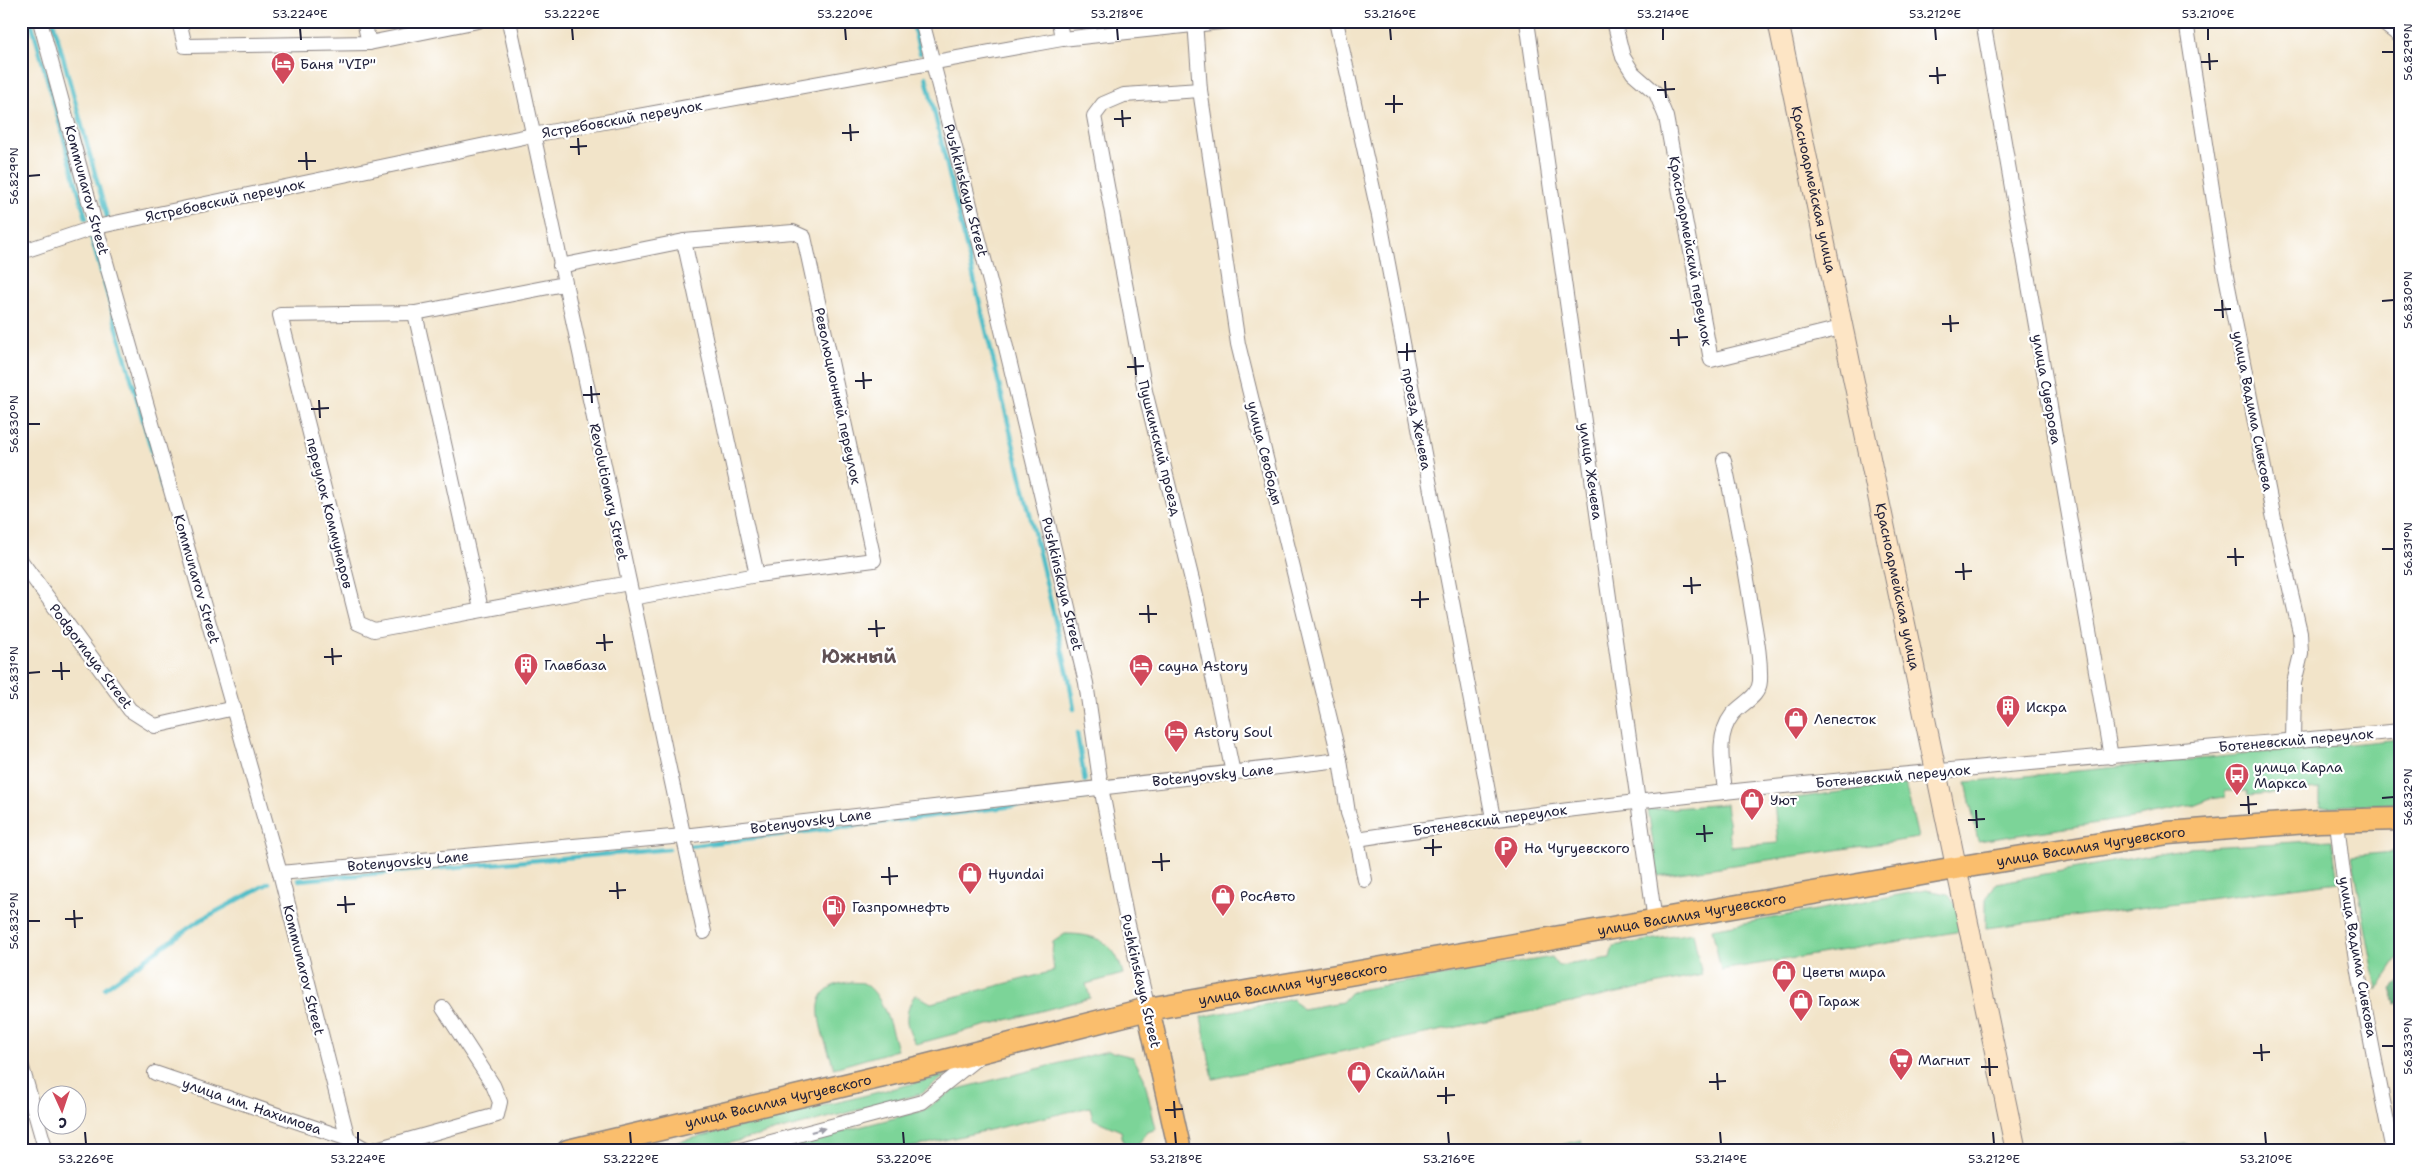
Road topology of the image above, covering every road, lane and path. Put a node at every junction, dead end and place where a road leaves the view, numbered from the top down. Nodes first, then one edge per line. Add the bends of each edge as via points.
1 (40, 21) edge
2 (179, 21) edge
3 (364, 21) edge
4 (478, 21) edge
5 (509, 21) edge
6 (922, 21) edge
7 (1058, 21) edge
8 (1230, 21) edge
9 (1336, 21) edge
10 (1527, 21) edge
11 (1614, 21) edge
12 (1778, 21) edge
13 (1983, 21) edge
14 (2186, 21) edge
15 (2380, 21) edge
16 (1196, 23) edge
17 (2401, 37) edge
18 (1062, 39) junction
19 (369, 43) junction
20 (933, 63) junction
21 (1200, 90) junction
22 (533, 136) junction
23 (96, 228) junction
24 (684, 241) junction
25 (21, 252) edge
26 (560, 266) junction
27 (564, 284) junction
28 (416, 313) junction
29 (1845, 327) junction
30 (1724, 460) dead end
31 (21, 561) edge
32 (757, 575) junction
33 (629, 582) junction
34 (632, 598) junction
35 (481, 610) junction
36 (234, 708) junction
37 (2401, 731) edge
38 (2293, 741) junction
39 (2111, 757) junction
40 (1340, 760) junction
41 (1935, 772) junction
42 (1233, 773) junction
43 (1101, 787) junction
44 (1725, 792) junction
45 (1638, 801) junction
46 (1493, 818) junction
47 (2401, 819) edge
48 (2337, 821) junction
49 (682, 836) junction
50 (1357, 839) junction
51 (1956, 868) junction
52 (280, 873) junction
53 (1365, 880) dead end
54 (1655, 921) junction
55 (704, 932) dead end
56 (443, 1008) dead end
57 (1148, 1010) junction
58 (988, 1050) junction
59 (21, 1064) edge
60 (155, 1073) dead end
61 (348, 1139) junction
62 (46, 1151) edge
63 (568, 1151) edge
64 (737, 1151) edge
65 (1180, 1151) edge
66 (2016, 1151) edge
67 (2394, 1151) edge

1 - 23 street, Kommunarov Street
2 - 19 street via 186,46
3 - 19 street
4 - 19 street
5 - 22 street, Revolutionary Street
6 - 20 street, Pushkinskaya Street
7 - 18 street
8 - 16 street, Ястребовский переулок
9 - 46 street, проезд Жечева via 1379,216
10 - 45 street, улица Жечева
11 - 29 street, Красноармейский переулок via 1623,57 1633,73 1656,92 1666,117 1711,360
12 - 29 street, Красноармейская улица
13 - 39 street, улица Суворова
14 - 38 street, улица Вадима Сивкова via 2224,266 2275,524 2300,632 2301,654 2294,683
15 - 17 street
16 - 18 street, Ястребовский переулок
16 - 21 street, улица Свободы
18 - 20 street, Ястребовский переулок
20 - 22 street, Ястребовский переулок
20 - 43 street, Pushkinskaya Street via 995,301 1086,683
21 - 40 street, улица Свободы via 1238,344
21 - 42 street, Пушкинский проезд via 1124,95 1103,104 1094,116 1145,391 1196,596
22 - 23 street, Ястребовский переулок
22 - 26 street, Revolutionary Street
23 - 25 street, Ястребовский переулок
23 - 36 street, Kommunarov Street
24 - 26 street, Революционный переулок
24 - 32 street
24 - 32 street, Революционный переулок via 793,232 804,237 874,560
26 - 27 street, Revolutionary Street
27 - 28 street
27 - 33 street, Revolutionary Street
28 - 35 street
28 - 35 street, переулок Коммунаров via 280,315 358,623 374,630
29 - 41 street, Красноармейская улица
30 - 44 street via 1743,551 1760,681 1758,690 1732,715 1724,732 1721,744
31 - 36 street, Podgornaya Street via 130,710 155,726
32 - 34 street, Революционный переулок
33 - 34 street, Revolutionary Street
33 - 35 street
34 - 49 street, Revolutionary Street
36 - 52 street, Kommunarov Street
37 - 38 street, Ботеневский переулок
38 - 39 street, Ботеневский переулок
39 - 41 street, Ботеневский переулок
40 - 42 street, Botenyovsky Lane
40 - 50 street, улица Свободы via 1348,813
41 - 44 street, Ботеневский переулок
41 - 51 street, Красноармейская улица
42 - 43 street, Botenyovsky Lane
43 - 49 street, Botenyovsky Lane
43 - 57 street, Pushkinskaya Street
44 - 45 street, Ботеневский переулок
45 - 46 street, Ботеневский переулок
45 - 54 street, улица Жечева
46 - 50 street, Ботеневский переулок
47 - 48 main road, улица Василия Чугуевского
48 - 51 main road, улица Василия Чугуевского via 2168,834
48 - 67 street, улица Вадима Сивкова via 2350,920
49 - 52 street, Botenyovsky Lane
49 - 55 street, Revolutionary Street
50 - 53 street, улица Свободы
51 - 54 main road, улица Василия Чугуевского
51 - 66 street, Красноармейская улица
52 - 61 street, Kommunarov Street
54 - 57 main road, улица Василия Чугуевского
56 - 61 street, улица им. Нахимова via 493,1084 500,1102 497,1115 369,1151
57 - 58 main road, улица Василия Чугуевского
57 - 65 main road, Pushkinskaya Street
58 - 63 main road, улица Василия Чугуевского
64 -> 58 street, улица Василия Чугуевского via 922,1102
59 - 62 street
60 - 61 street, улица им. Нахимова

